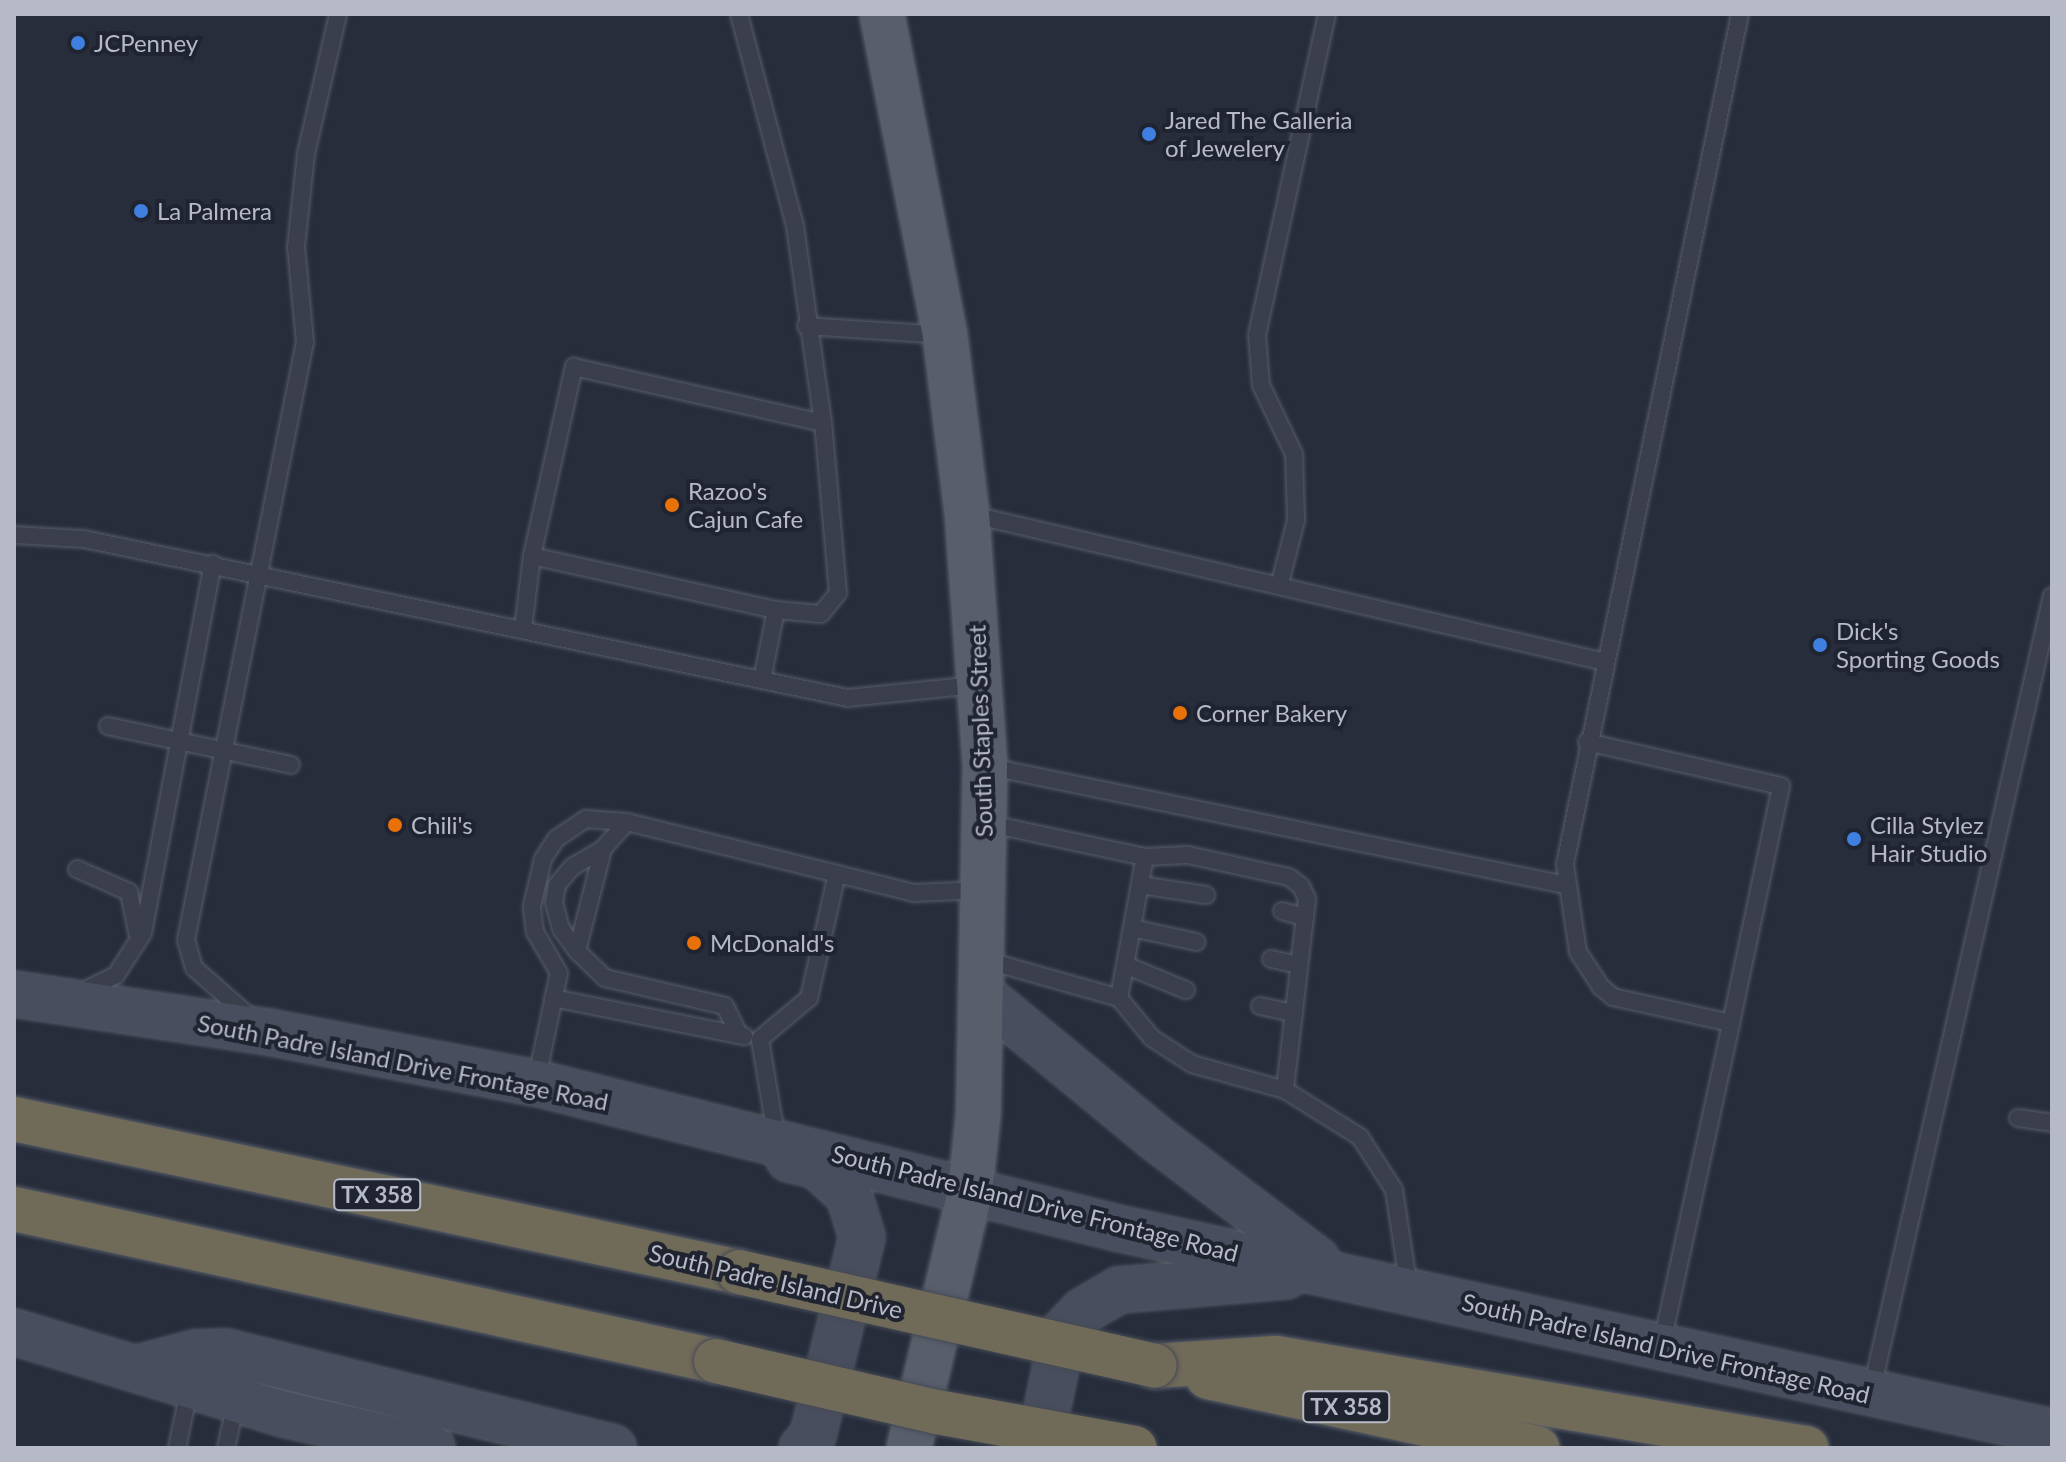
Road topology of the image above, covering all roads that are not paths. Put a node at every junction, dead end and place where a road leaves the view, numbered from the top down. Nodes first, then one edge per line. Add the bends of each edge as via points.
1 (338, 14) edge
2 (739, 14) edge
3 (882, 14) edge
4 (1327, 14) edge
5 (1740, 14) edge
6 (806, 326) junction
7 (945, 335) junction
8 (823, 423) junction
9 (967, 514) junction
10 (14, 535) edge
11 (532, 556) junction
12 (213, 564) junction
13 (257, 573) junction
14 (1280, 583) junction
15 (2052, 596) edge
16 (776, 610) junction
17 (523, 629) junction
18 (1605, 662) junction
19 (762, 680) junction
20 (982, 684) junction
21 (108, 726) dead end
22 (179, 741) junction
23 (1587, 742) junction
24 (223, 750) junction
25 (291, 765) dead end
26 (985, 766) junction
27 (627, 822) junction
28 (985, 823) junction
29 (603, 849) junction
30 (1145, 857) junction
31 (77, 869) dead end
32 (837, 874) junction
33 (1140, 885) junction
34 (1565, 885) junction
35 (983, 890) junction
36 (1206, 895) dead end
37 (1282, 911) dead end
38 (1305, 917) junction
39 (1132, 928) junction
40 (138, 940) junction
41 (1197, 942) dead end
42 (577, 951) junction
43 (1271, 959) dead end
44 (1125, 965) junction
45 (1299, 965) junction
46 (982, 977) junction
47 (1186, 990) dead end
48 (14, 994) edge
49 (553, 998) junction
50 (1119, 998) junction
51 (57, 1002) junction
52 (1260, 1006) dead end
53 (1294, 1013) junction
54 (1731, 1023) junction
55 (268, 1032) junction
56 (739, 1035) junction
57 (760, 1039) junction
58 (536, 1083) junction
59 (1285, 1090) junction
60 (2018, 1118) dead end
61 (14, 1119) edge
62 (2052, 1123) edge
63 (778, 1141) junction
64 (970, 1192) junction
65 (14, 1209) edge
66 (1336, 1272) junction
67 (1409, 1290) junction
68 (14, 1332) edge
69 (1661, 1349) junction
70 (1155, 1366) junction
71 (135, 1369) junction
72 (190, 1385) junction
73 (1871, 1394) junction
74 (237, 1400) junction
75 (2052, 1432) edge
76 (327, 1436) edge
77 (177, 1448) edge
78 (226, 1448) edge
79 (432, 1448) edge
80 (613, 1448) edge
81 (802, 1448) edge
82 (909, 1448) edge
83 (1039, 1448) edge
84 (1135, 1448) edge
85 (1537, 1448) edge
86 (1806, 1448) edge

1 - 13 lane via 306,154 296,247 305,342
2 - 6 lane via 795,226
3 - 7 main road, South Staples Street
4 - 14 lane via 1257,335 1261,385 1294,454 1296,520
5 - 18 lane
6 - 7 lane
6 - 8 lane
7 - 9 main road, South Staples Street
8 - 11 lane via 574,367
8 - 16 lane via 838,593 821,614
9 - 14 lane
9 - 20 main road, South Staples Street
10 - 12 lane via 84,539
11 - 16 lane
11 - 17 lane
12 - 13 lane
12 - 22 lane
13 - 17 lane
13 - 24 lane
14 - 18 lane
15 - 73 lane
16 - 19 lane
17 - 19 lane
18 - 23 lane
19 - 20 lane via 848,698
20 - 26 main road, South Staples Street
21 - 22 lane
22 - 24 lane
22 - 40 lane
23 - 34 lane
23 - 54 lane via 1781,786
24 - 25 lane
24 - 55 lane via 186,940 194,968 208,984
26 - 28 main road, South Staples Street
26 - 34 lane
27 - 29 lane
27 - 32 lane
27 - 49 lane via 586,819 556,839 543,859 532,906 535,932 559,973
28 - 30 lane
28 - 35 main road, South Staples Street
29 - 42 lane
29 - 42 lane via 572,867 557,885 554,903 561,929
30 - 33 lane
30 - 38 lane via 1188,855 1289,877 1307,899
31 - 40 lane via 129,892
32 - 35 lane via 914,893
32 - 57 lane via 809,998
33 - 36 lane
33 - 39 lane
34 - 54 lane via 1578,952 1613,997
35 - 46 main road, South Staples Street
37 - 38 lane
38 - 45 lane
39 - 41 lane
39 - 44 lane
40 - 51 lane via 116,975
42 - 56 lane via 605,978 725,1006
43 - 45 lane
44 - 47 lane
44 - 50 lane
45 - 53 lane
46 - 50 lane
46 - 64 main road, South Staples Street
46 - 66 main road via 1153,1136
48 - 51 main road, South Padre Island Drive Frontage Road
49 - 56 lane
49 - 58 lane
50 - 59 lane via 1152,1038 1192,1064
51 - 55 main road, South Padre Island Drive Frontage Road
52 - 53 lane
53 - 59 lane
54 - 69 lane
55 - 58 main road, South Padre Island Drive Frontage Road
56 - 57 lane
57 - 63 lane
58 - 63 main road, South Padre Island Drive Frontage Road
58 - 81 main road via 559,1107 816,1165 849,1195 862,1237 813,1435
59 - 67 lane via 1360,1137 1394,1190
60 - 62 lane
61 - 70 highway, South Padre Island Drive / TX 358, bridge
63 - 64 main road, South Padre Island Drive Frontage Road
64 - 66 main road, South Padre Island Drive Frontage Road
64 - 82 main road, South Staples Street
65 - 84 highway, bridge via 937,1412
66 - 67 main road, South Padre Island Drive Frontage Road
66 - 83 main road via 1119,1290 1083,1311 1063,1332
67 - 69 main road, South Padre Island Drive Frontage Road
68 - 71 main road
69 - 73 main road, South Padre Island Drive Frontage Road
70 - 85 highway, South Padre Island Drive / TX 358
70 - 86 highway via 1276,1358
71 - 72 main road
71 - 80 main road via 195,1353 226,1352
72 - 74 main road
72 - 77 lane
73 - 75 main road, South Padre Island Drive Frontage Road
74 - 76 main road
74 - 78 lane
76 - 79 main road

